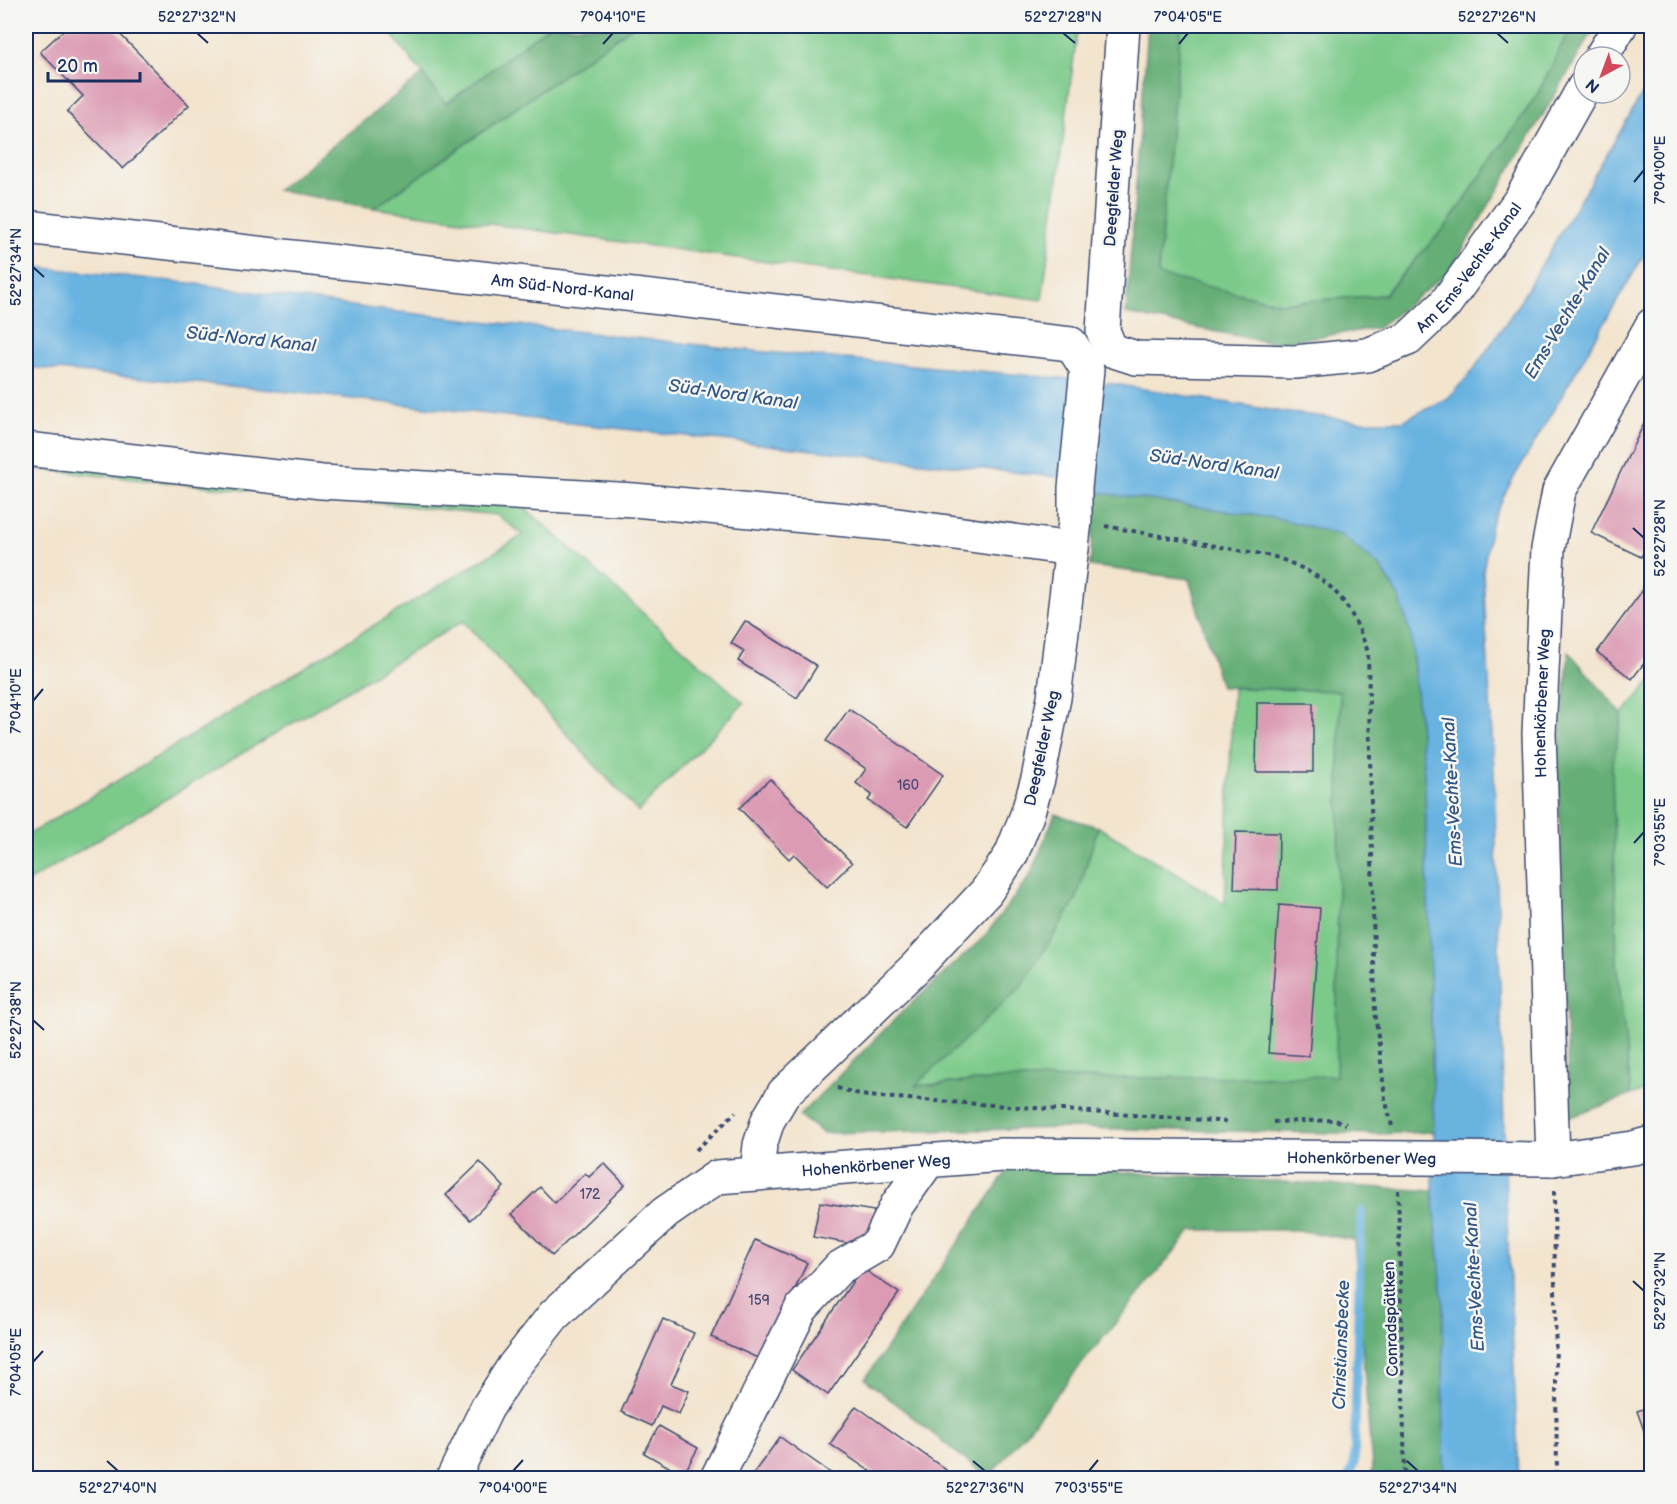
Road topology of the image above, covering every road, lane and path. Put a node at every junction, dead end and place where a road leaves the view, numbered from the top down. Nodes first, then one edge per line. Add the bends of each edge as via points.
1 (1123, 26) edge
2 (1620, 26) edge
3 (1608, 45) edge
4 (1574, 105) edge
5 (26, 227) edge
6 (1652, 325) edge
7 (1095, 368) junction
8 (26, 448) edge
9 (1073, 535) junction
10 (1652, 1143) edge
11 (1395, 1144) junction
12 (1538, 1159) junction
13 (928, 1161) junction
14 (757, 1173) junction
15 (453, 1479) edge
16 (717, 1479) edge
17 (1405, 1479) edge
18 (1557, 1479) edge

1 - 7 street, Deegfelder Weg via 1103,331
2 - 3 street
4 - 7 street, Am Ems-Vechte-Kanal via 1521,200 1445,304 1408,339 1367,356 1295,362 1136,358
5 - 7 street, Am Süd-Nord-Kanal via 1071,344
6 - 12 street, Hohenkörbener Weg via 1559,491 1548,549 1539,733 1542,883
7 - 9 street, Deegfelder Weg via 1075,488
8 - 9 street via 322,482 634,500 890,524
9 - 11 path, Conradspättken via 1272,556 1319,578 1341,597 1359,626 1368,652 1375,1010 1385,1098
9 - 14 street, Deegfelder Weg via 1054,698 1038,779 1011,855 986,892 915,968 784,1094 760,1145
10 - 12 street
11 - 12 street, Hohenkörbener Weg
11 - 13 street, Hohenkörbener Weg via 1002,1155
11 - 17 path, Conradspättken
12 - 18 path
13 - 14 street, Hohenkörbener Weg
13 - 16 street via 897,1205 878,1245 839,1268 801,1309
14 - 15 street, Hohenkörbener Weg via 717,1177 702,1185 665,1213 554,1315 487,1408

